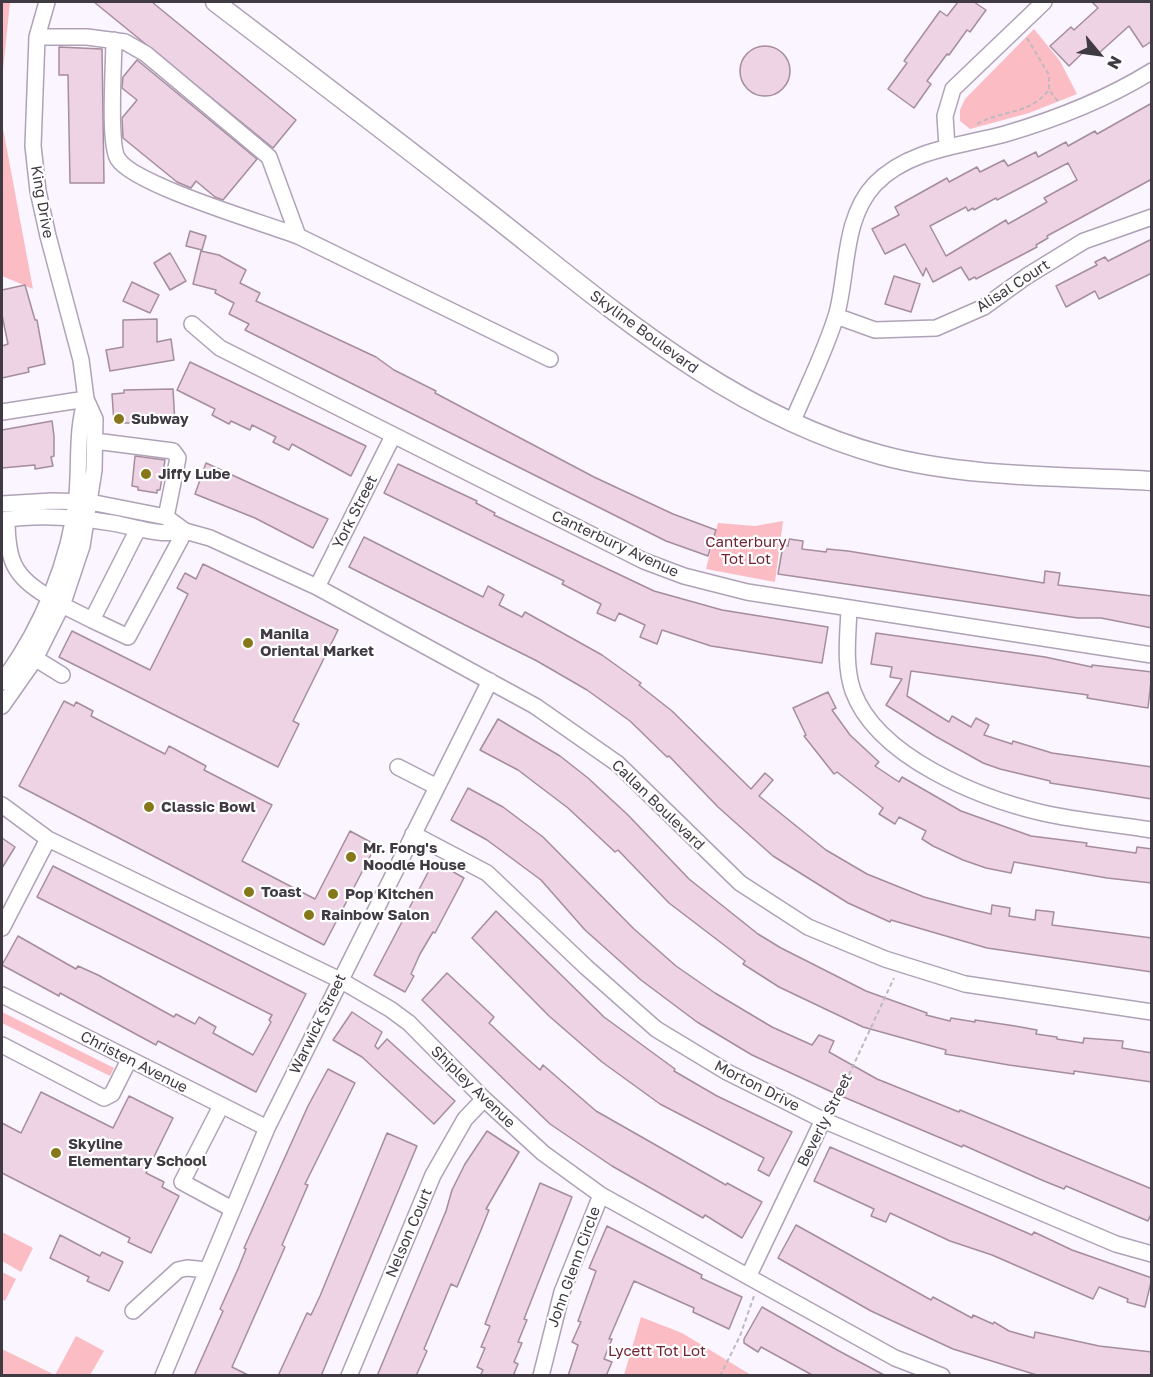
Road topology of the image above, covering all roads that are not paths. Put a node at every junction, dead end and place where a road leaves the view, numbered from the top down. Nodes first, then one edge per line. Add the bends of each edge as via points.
1 (46, 2) edge
2 (215, 2) edge
3 (1044, 2) edge
4 (37, 37) junction
5 (114, 40) junction
6 (1152, 71) edge
7 (946, 147) junction
8 (1152, 217) edge
9 (298, 236) junction
10 (836, 316) junction
11 (192, 324) dead end
12 (550, 359) dead end
13 (86, 399) junction
14 (2, 412) edge
15 (792, 423) junction
16 (393, 436) junction
17 (94, 441) junction
18 (1152, 481) edge
19 (83, 502) junction
20 (2, 504) edge
21 (166, 517) junction
22 (4, 519) edge
23 (81, 519) junction
24 (138, 528) junction
25 (185, 531) junction
26 (316, 587) junction
27 (55, 601) junction
28 (849, 609) junction
29 (92, 620) junction
30 (1152, 654) edge
31 (29, 655) junction
32 (62, 675) dead end
33 (490, 681) junction
34 (2, 682) edge
35 (2, 706) edge
36 (398, 767) dead end
37 (437, 787) junction
38 (2, 805) edge
39 (1152, 830) edge
40 (414, 834) junction
41 (48, 839) junction
42 (2, 928) edge
43 (340, 980) junction
44 (2, 995) edge
45 (1152, 1012) edge
46 (2, 1046) edge
47 (129, 1060) junction
48 (484, 1100) junction
49 (221, 1106) junction
50 (823, 1120) junction
51 (267, 1128) junction
52 (601, 1195) junction
53 (232, 1209) junction
54 (1152, 1254) edge
55 (207, 1270) junction
56 (755, 1278) junction
57 (133, 1311) dead end
58 (163, 1376) edge
59 (349, 1376) edge
60 (541, 1376) edge
61 (942, 1376) edge

1 - 4 street, King Drive
2 - 15 main road, Skyline Boulevard via 665,350 704,376
3 - 7 street via 954,89 945,116
4 - 5 street
4 - 13 street, King Drive via 33,135 38,191 81,360
5 - 9 street via 146,54 269,157
5 - 9 street via 113,138 117,158 124,166 184,196
6 - 7 street via 1067,113 1005,134
7 - 10 street via 906,162 875,184 857,214 848,243
8 - 10 street, Alisal Court via 1084,241 984,307 936,328 875,330
9 - 12 street
10 - 15 street
11 - 16 street, Canterbury Avenue via 220,348
13 - 14 street
13 - 17 street, King Drive via 95,419
13 - 19 street, King Drive via 80,417
15 - 18 main road, Skyline Boulevard via 884,456 942,465
16 - 26 street, York Street
16 - 28 street, Canterbury Avenue via 674,573 747,592
17 - 19 street, King Drive
17 - 21 street via 173,451 178,458
19 - 20 street, Callan Boulevard
19 - 21 street, Callan Boulevard
19 - 23 street, King Drive
21 - 25 street, Callan Boulevard
22 - 23 street, Callan Boulevard
22 - 27 street via 7,551 26,585
23 - 24 street, Callan Boulevard
23 - 27 street, King Drive
24 - 25 street, Callan Boulevard via 162,534
24 - 29 street
25 - 26 street, Callan Boulevard via 210,538
25 - 29 street via 128,636
26 - 33 street, Callan Boulevard
27 - 29 street
27 - 31 street, King Drive
28 - 30 street, Canterbury Avenue
28 - 39 street via 847,658 853,691 881,736 909,758 951,780 1043,813
31 - 32 street
31 - 34 street, King Drive
31 - 35 street, King Drive
33 - 37 street, Warwick Street
33 - 45 street, Callan Boulevard via 535,706 618,764 740,883 807,927 900,964 966,984
36 - 37 street
37 - 40 street, Warwick Street
38 - 41 street, Shipley Avenue
40 - 43 street, Warwick Street
40 - 50 street, Morton Drive via 487,873 656,1029 727,1072
41 - 42 street
41 - 43 street, Shipley Avenue
43 - 48 street, Shipley Avenue via 409,1023
43 - 51 street, Warwick Street
44 - 47 street, Christen Avenue
46 - 47 street via 104,1098 112,1094
47 - 49 street, Christen Avenue
48 - 52 street, Shipley Avenue via 543,1153
48 - 59 street, Nelson Court via 465,1119 433,1175
49 - 51 street, Christen Avenue
49 - 53 street via 182,1182
50 - 54 street, Morton Drive via 1116,1244
50 - 56 street, Beverly Street
51 - 53 street, Warwick Street
52 - 56 street, Shipley Avenue
52 - 60 street, John Glenn Circle via 562,1292
53 - 55 street, Warwick Street
55 - 57 street via 178,1270
55 - 58 street, Warwick Street
56 - 61 street, Shipley Avenue via 895,1358

